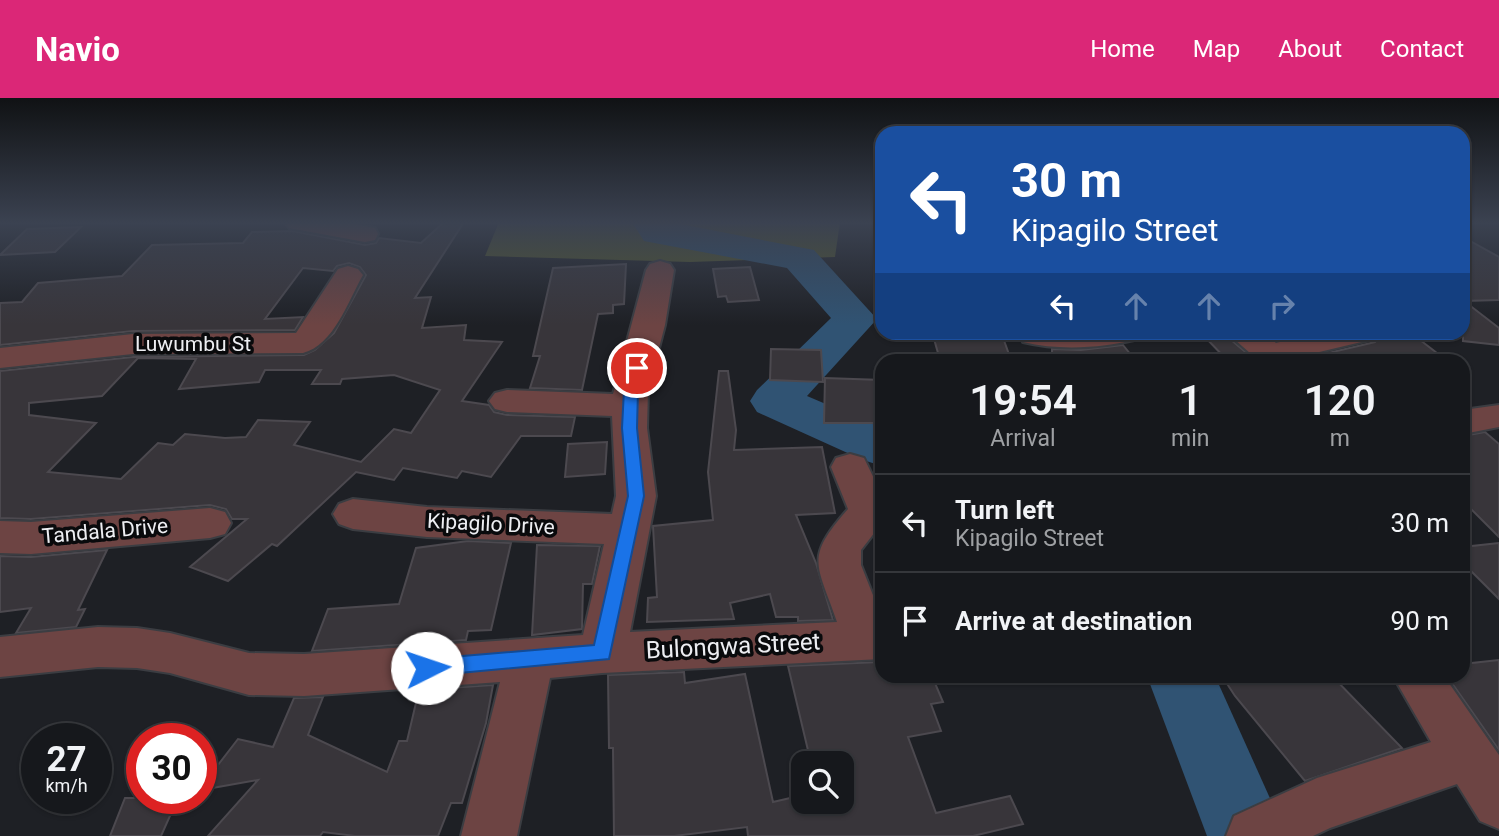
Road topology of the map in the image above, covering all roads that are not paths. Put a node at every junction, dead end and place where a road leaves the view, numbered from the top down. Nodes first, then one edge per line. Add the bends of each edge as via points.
1 (660, 270) dead end
2 (348, 275) dead end
3 (1053, 340) edge
4 (1105, 340) edge
5 (1253, 340) edge
6 (1335, 340) edge
7 (1076, 350) edge
8 (1271, 354) edge
9 (1286, 354) edge
10 (0, 358) edge
11 (507, 401) dead end
12 (630, 406) junction
13 (1499, 416) edge
14 (1470, 421) edge
15 (850, 467) dead end
16 (353, 514) dead end
17 (210, 523) dead end
18 (629, 530) junction
19 (0, 537) edge
20 (874, 639) edge
21 (602, 653) junction
22 (0, 657) edge
23 (530, 660) junction
24 (1422, 683) edge
25 (1468, 755) junction
26 (1499, 802) edge
27 (489, 836) edge
28 (1254, 836) edge

1 - 12 street
2 - 10 street, Luwumbu St via 311,338 303,343 133,344
3 - 7 street
4 - 7 street
5 - 8 street
6 - 9 street
11 - 12 street
12 - 18 street via 636,496
13 - 14 street
15 - 20 street via 869,512 839,546 839,565
16 - 18 street, Kipagilo Drive via 427,522
17 - 19 street, Tandala Drive
18 - 21 street
20 - 21 street, Bulongwa Street
21 - 23 street, Bulongwa Street
22 - 23 street, Bulongwa Street via 137,648 249,674 350,673
23 - 27 street
24 - 25 street
25 - 26 street
25 - 28 street via 1317,805

